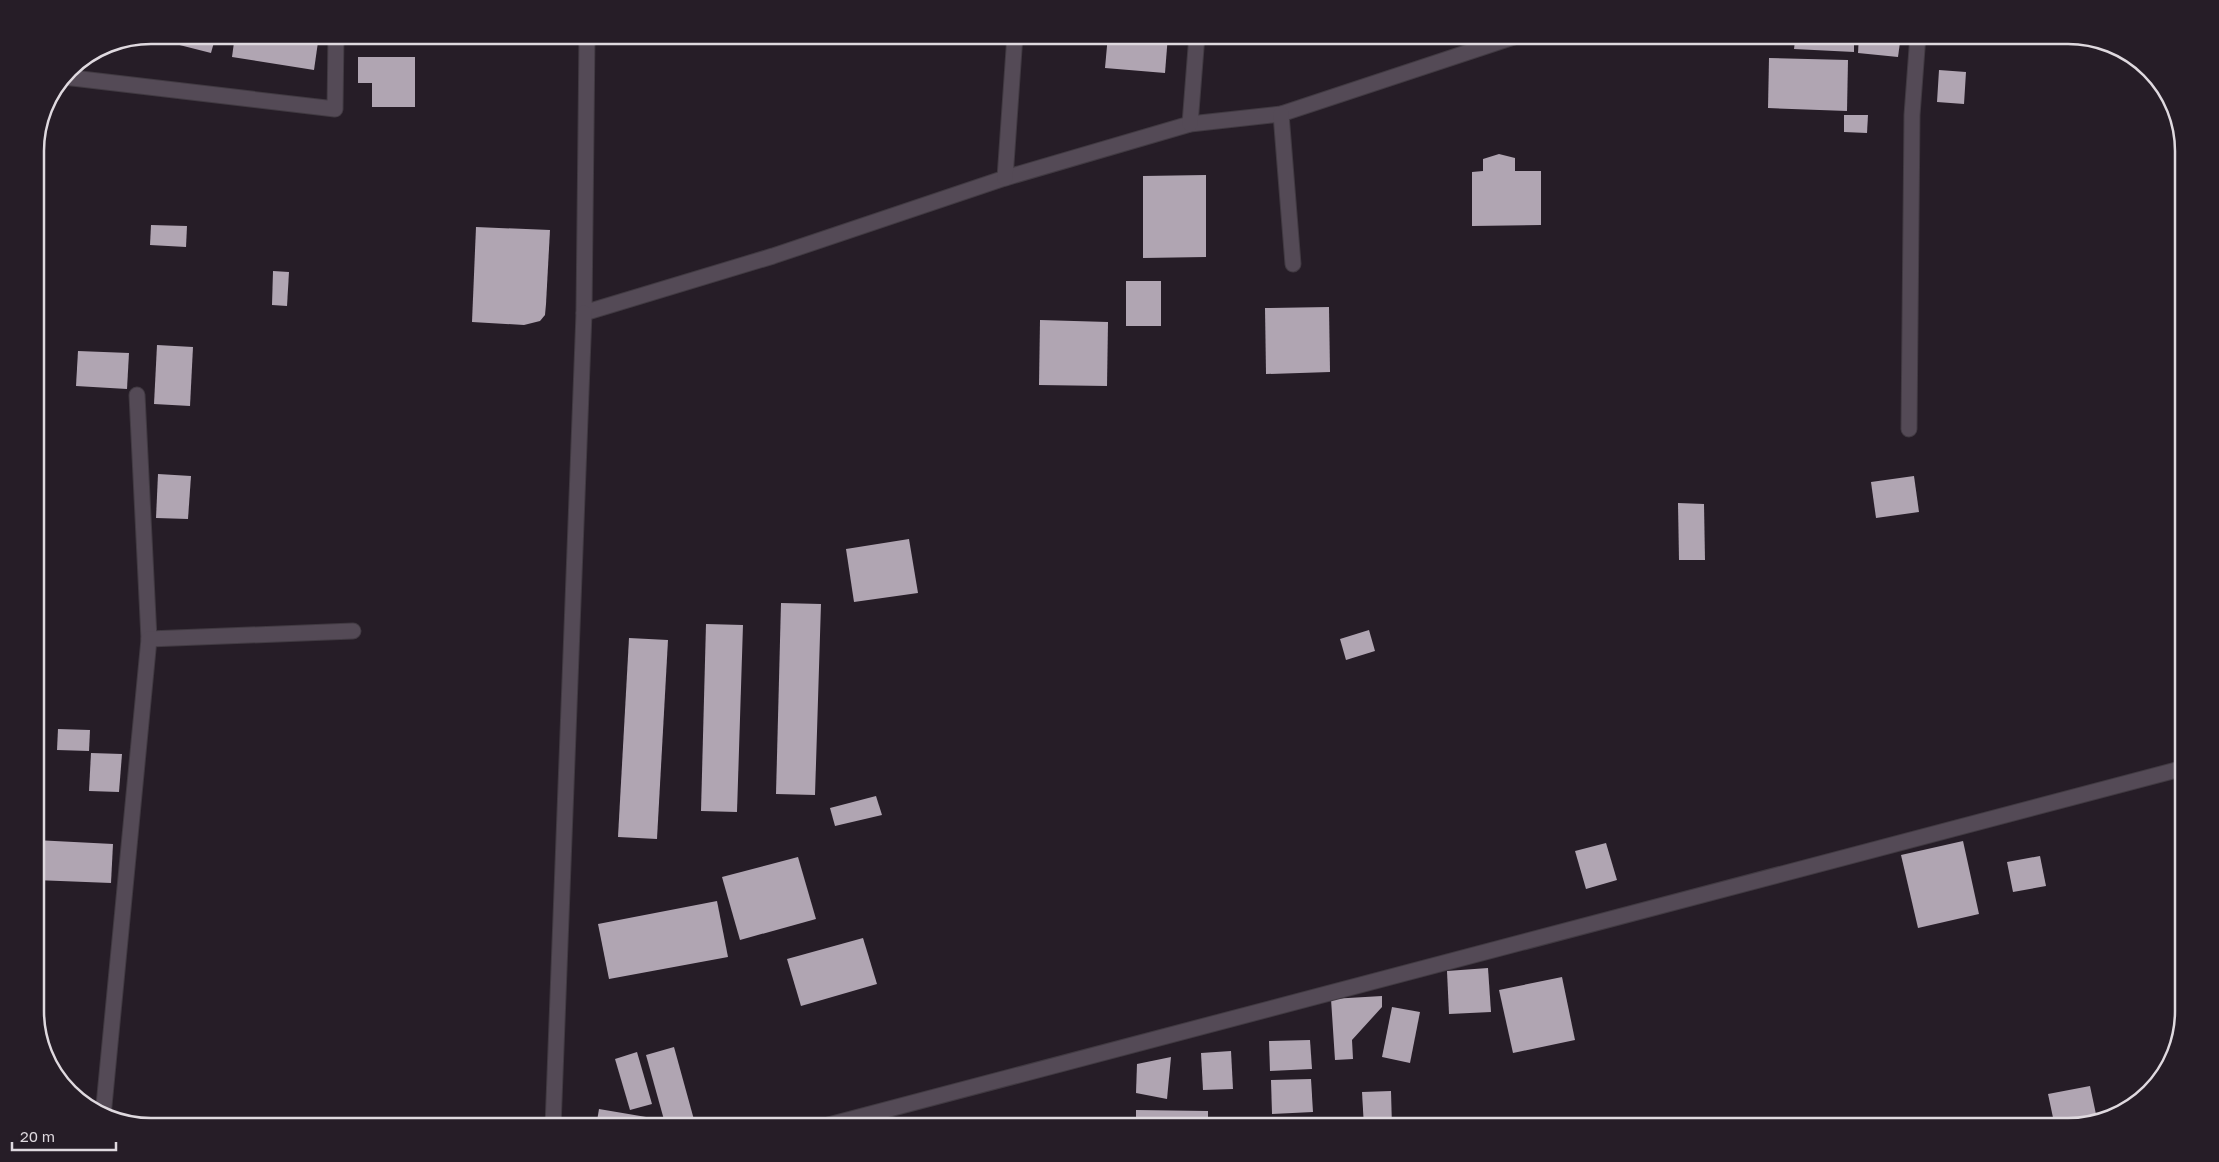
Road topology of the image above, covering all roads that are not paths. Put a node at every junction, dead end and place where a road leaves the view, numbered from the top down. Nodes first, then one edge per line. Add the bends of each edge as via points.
1 (336, 44) edge
2 (587, 44) edge
3 (1014, 44) edge
4 (1196, 44) edge
5 (1493, 44) edge
6 (1917, 44) edge
7 (72, 78) edge
8 (1281, 114) junction
9 (1190, 124) junction
10 (1005, 178) junction
11 (1293, 264) dead end
12 (584, 313) junction
13 (137, 395) dead end
14 (1909, 429) dead end
15 (353, 631) dead end
16 (149, 639) junction
17 (2175, 770) edge
18 (104, 1107) edge
19 (553, 1118) edge
20 (855, 1118) edge

1 - 7 lane via 335,109
2 - 12 lane
3 - 10 lane
4 - 9 lane
5 - 8 lane
6 - 14 lane via 1912,115
8 - 9 lane
8 - 11 lane
9 - 10 lane
10 - 12 lane via 773,256
12 - 19 lane
13 - 16 lane
15 - 16 lane
16 - 18 lane
17 - 20 lane

